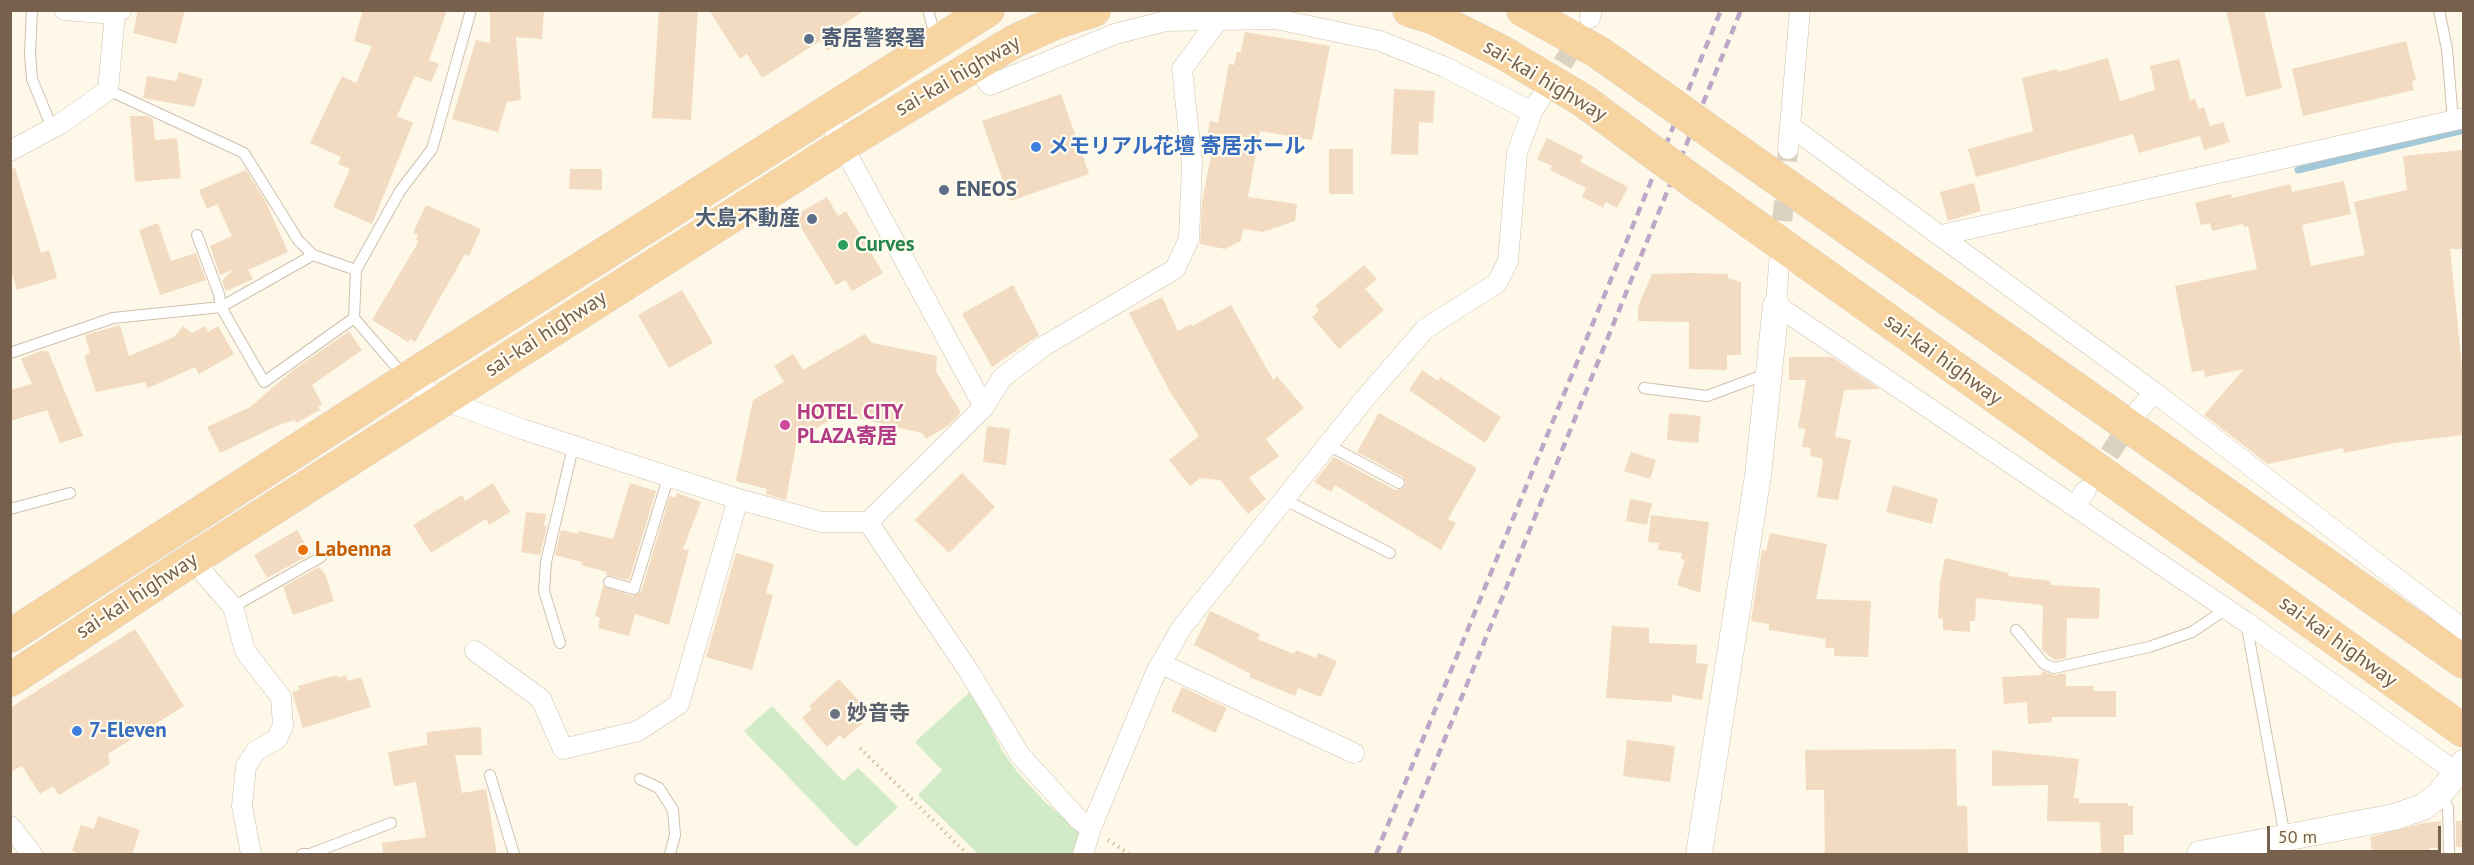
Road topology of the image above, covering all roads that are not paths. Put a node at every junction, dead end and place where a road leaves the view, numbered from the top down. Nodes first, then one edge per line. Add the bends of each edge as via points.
1 (32, 10) edge
2 (64, 10) edge
3 (471, 10) edge
4 (928, 10) edge
5 (988, 10) edge
6 (1094, 10) edge
7 (1522, 10) edge
8 (1555, 10) edge
9 (1800, 10) edge
10 (2439, 10) edge
11 (118, 12) edge
12 (1427, 13) edge
13 (1220, 18) junction
14 (1063, 37) junction
15 (937, 44) junction
16 (1598, 52) junction
17 (108, 90) junction
18 (1544, 93) tunnel mouth
19 (1532, 112) junction
20 (826, 115) junction
21 (2458, 119) edge
22 (1790, 126) junction
23 (52, 128) junction
24 (843, 145) junction
25 (1788, 149) tunnel mouth
26 (10, 150) edge
27 (197, 235) dead end
28 (1942, 235) junction
29 (313, 255) junction
30 (1779, 264) tunnel mouth
31 (356, 270) junction
32 (1776, 305) junction
33 (221, 307) junction
34 (354, 318) junction
35 (10, 353) edge
36 (1769, 372) junction
37 (407, 379) junction
38 (1644, 388) dead end
39 (2154, 392) junction
40 (443, 400) junction
41 (984, 407) junction
42 (2138, 411) tunnel mouth
43 (1328, 445) junction
44 (573, 447) junction
45 (669, 475) junction
46 (1399, 483) dead end
47 (70, 493) dead end
48 (738, 499) junction
49 (1284, 499) junction
50 (10, 509) edge
51 (868, 522) junction
52 (1390, 553) dead end
53 (321, 557) dead end
54 (196, 558) junction
55 (609, 582) dead end
56 (233, 607) junction
57 (2226, 609) junction
58 (2246, 622) junction
59 (2016, 630) dead end
60 (2463, 630) edge
61 (10, 636) edge
62 (560, 644) dead end
63 (475, 651) dead end
64 (2463, 662) edge
65 (1161, 664) junction
66 (10, 680) edge
67 (2463, 731) edge
68 (1354, 753) dead end
69 (2460, 768) edge
70 (490, 775) dead end
71 (640, 779) dead end
72 (2439, 795) junction
73 (391, 823) dead end
74 (10, 826) edge
75 (1091, 828) junction
76 (2272, 845) edge
77 (32, 855) edge
78 (250, 855) edge
79 (302, 855) edge
80 (514, 855) edge
81 (670, 855) edge
82 (1083, 855) edge
83 (1699, 855) edge
84 (2200, 855) edge
85 (2449, 855) edge

1 - 23 lane via 32,80
2 - 11 street
3 - 31 lane via 432,149 400,191
4 - 15 lane
5 - 15 highway, sai-kai highway
6 - 14 highway, sai-kai highway
7 - 16 highway
8 - 16 highway
9 - 22 street
10 - 21 lane
11 - 17 street
12 - 67 highway, sai-kai highway, bridge via 1584,101
13 - 14 street via 1166,21 1115,34
13 - 19 street via 1276,19 1380,41 1446,67
13 - 41 street via 1182,69 1192,163 1189,239 1175,269 1044,346 1002,378
14 - 24 highway, sai-kai highway via 975,63
15 - 20 highway, sai-kai highway
16 - 64 highway, bridge
17 - 23 street
17 - 29 lane via 244,153 298,240
18 - 19 street
19 - 43 street via 1517,153 1508,261 1497,283 1425,329
20 - 24 street
20 - 37 highway, sai-kai highway
21 - 28 street
22 - 25 street
22 - 28 street
23 - 26 street
24 - 40 highway, sai-kai highway
24 - 41 street
27 - 33 lane
28 - 39 street
29 - 31 lane
29 - 33 lane
30 - 32 street
31 - 34 lane
32 - 36 street
32 - 57 street via 2081,498
33 - 34 lane via 264,382
33 - 35 lane via 113,318
34 - 37 lane
36 - 38 lane via 1707,396
36 - 83 street via 1758,475
37 - 40 street
37 - 61 highway, sai-kai highway
39 - 42 street
39 - 60 street
40 - 44 street
40 - 54 highway, sai-kai highway
41 - 51 street
43 - 46 lane
43 - 49 street
44 - 45 street
44 - 62 lane via 546,562 544,591
45 - 48 street
45 - 55 lane via 634,590
47 - 50 lane
48 - 51 street via 822,522
48 - 63 street via 679,704 638,731 563,749 541,699
49 - 52 lane
49 - 65 street via 1182,627
51 - 75 street via 1020,755 1079,820
53 - 56 lane
54 - 56 street
54 - 66 highway, sai-kai highway
56 - 78 street via 245,651 281,697 283,726 277,740 256,751 246,766 242,806
57 - 58 street
57 - 59 lane via 2192,632 2149,647 2054,668 2044,664
58 - 69 street
58 - 76 lane
65 - 68 street
65 - 75 street
69 - 72 street
70 - 80 lane
71 - 81 lane via 659,788 673,810 675,835
72 - 76 street via 2422,807 2394,817
72 - 85 lane via 2448,807
73 - 79 lane
74 - 77 street
75 - 82 street
76 - 84 street

